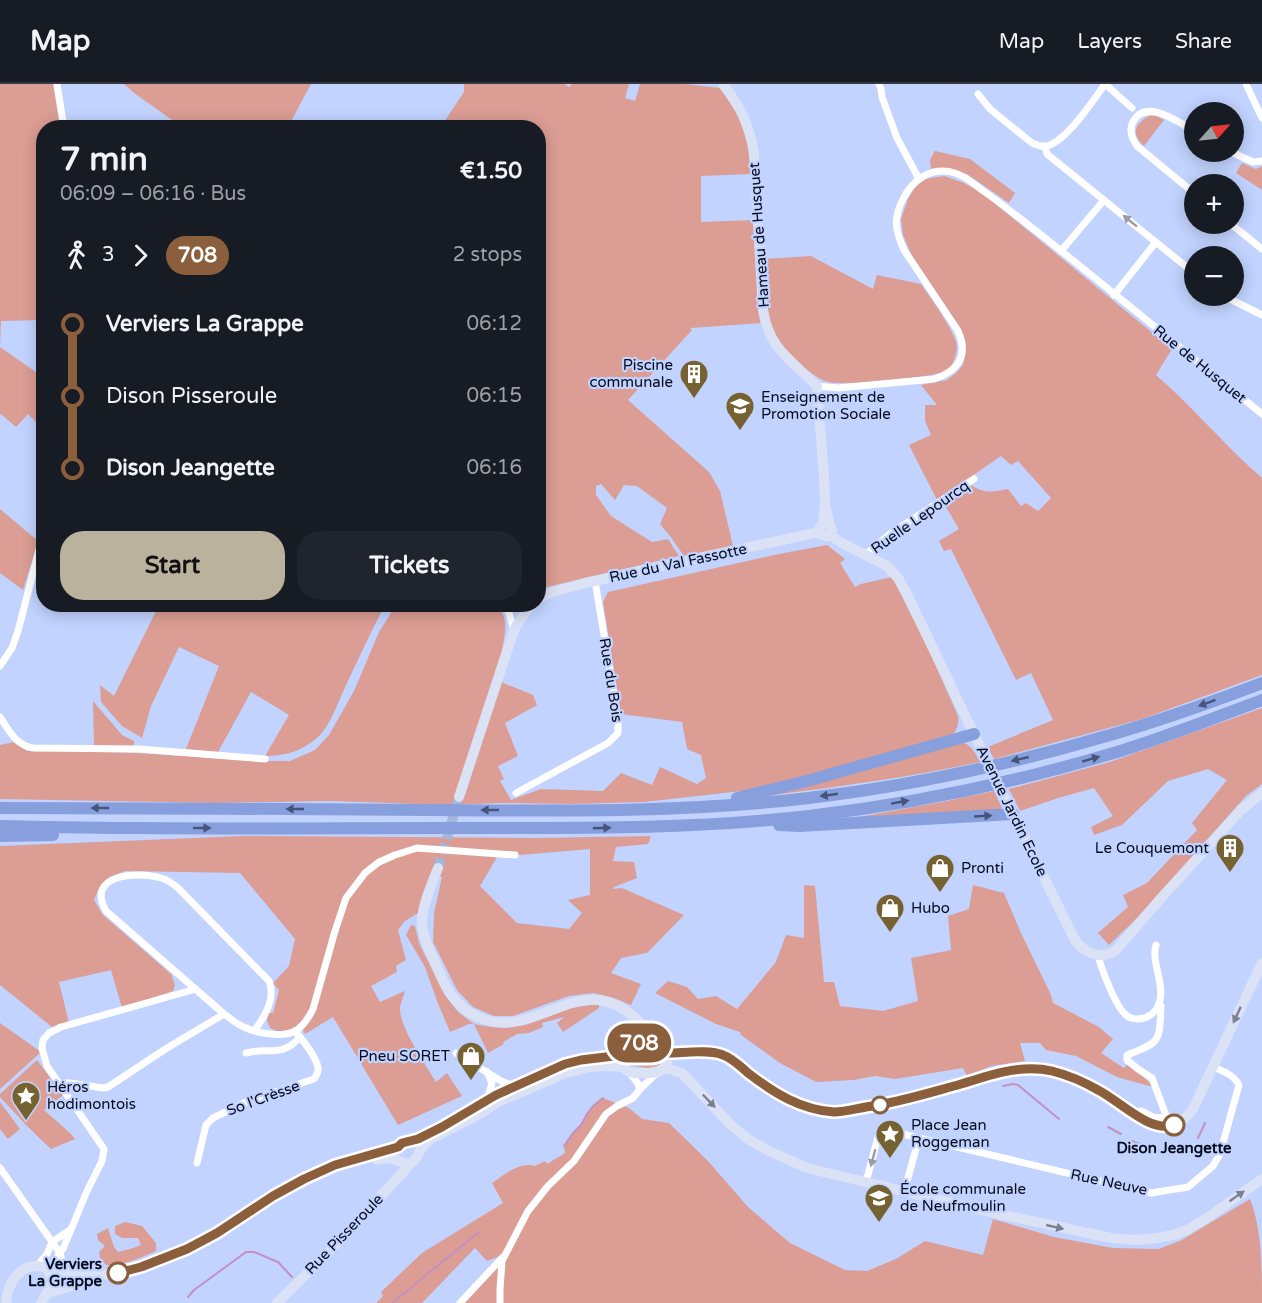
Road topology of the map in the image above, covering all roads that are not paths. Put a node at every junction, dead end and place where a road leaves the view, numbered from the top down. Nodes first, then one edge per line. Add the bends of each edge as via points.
1 (57, 84) edge
2 (723, 84) edge
3 (1104, 84) edge
4 (1247, 84) edge
5 (881, 85) edge
6 (978, 94) dead end
7 (1132, 108) dead end
8 (1262, 118) edge
9 (63, 120) edge
10 (1184, 125) edge
11 (1045, 146) junction
12 (1244, 158) edge
13 (1262, 161) edge
14 (919, 179) junction
15 (1184, 185) edge
16 (1104, 200) junction
17 (1243, 234) edge
18 (1156, 242) junction
19 (1262, 249) edge
20 (1061, 251) junction
21 (1184, 265) edge
22 (1114, 295) junction
23 (1244, 306) edge
24 (1262, 315) edge
25 (817, 386) junction
26 (1262, 414) edge
27 (974, 479) dead end
28 (825, 528) junction
29 (866, 555) junction
30 (36, 562) edge
31 (595, 581) junction
32 (546, 595) edge
33 (509, 612) edge
34 (526, 612) edge
35 (514, 630) junction
36 (0, 666) edge
37 (1262, 683) edge
38 (1262, 700) edge
39 (0, 717) edge
40 (974, 734) junction
41 (265, 759) dead end
42 (516, 793) dead end
43 (1262, 793) edge
44 (459, 797) tunnel mouth
45 (695, 807) junction
46 (0, 808) edge
47 (1013, 814) junction
48 (717, 824) junction
49 (0, 826) edge
50 (144, 828) junction
51 (0, 836) edge
52 (515, 855) dead end
53 (438, 868) tunnel mouth
54 (1156, 945) dead end
55 (1098, 955) junction
56 (1262, 963) edge
57 (196, 989) junction
58 (1159, 1003) junction
59 (224, 1014) junction
60 (635, 1018) junction
61 (255, 1030) junction
62 (297, 1034) junction
63 (634, 1044) junction
64 (665, 1050) junction
65 (246, 1053) dead end
66 (456, 1053) dead end
67 (621, 1053) junction
68 (1213, 1067) junction
69 (625, 1070) junction
70 (661, 1070) junction
71 (487, 1072) junction
72 (59, 1083) junction
73 (514, 1086) junction
74 (640, 1089) junction
75 (487, 1100) junction
76 (1133, 1113) junction
77 (919, 1138) junction
78 (404, 1145) junction
79 (417, 1155) junction
80 (403, 1161) junction
81 (197, 1162) dead end
82 (0, 1168) edge
83 (327, 1170) junction
84 (1262, 1179) edge
85 (866, 1182) junction
86 (904, 1192) junction
87 (70, 1230) junction
88 (52, 1242) junction
89 (60, 1253) junction
90 (506, 1253) junction
91 (166, 1258) junction
92 (42, 1268) junction
93 (69, 1275) junction
94 (48, 1293) junction
95 (0, 1298) edge
96 (6, 1303) edge
97 (41, 1303) edge
98 (277, 1303) edge
99 (460, 1303) edge
100 (500, 1303) edge

1 - 9 street
2 - 25 main road, Hameau de Husquet via 744,116 754,152 766,325 780,351
3 - 7 street
3 - 11 street via 1077,122
4 - 8 street
5 - 14 street via 897,138
6 - 11 street via 990,109 1032,143
10 - 15 street via 1152,111 1140,115 1131,127 1137,146
11 - 16 street via 1047,154
12 - 13 street
14 - 20 street, Rue de Husquet via 932,172 956,173
14 - 25 street via 897,212 898,238 958,331 963,348 959,363 946,375 934,379 838,388
18 -> 16 street
16 - 20 street
17 - 19 street
18 - 21 street
18 - 22 street
20 - 22 street, Rue de Husquet
22 - 26 street, Rue de Husquet
23 - 24 street
25 - 28 main road
27 - 29 street, Ruelle Lepourcq via 890,534
28 - 29 main road, Avenue Jardin Ecole via 840,542
28 - 31 main road, Rue du Val Fassotte
29 - 40 main road, Avenue Jardin Ecole via 887,566 898,578
30 - 36 street via 18,631
31 - 32 main road, Rue du Val Fassotte
31 - 42 street, Rue du Bois via 618,734
33 - 35 street
34 - 35 main road
35 - 44 main road
37 -> 45 highway via 1113,735 943,777 809,798
48 -> 38 highway via 879,806 1050,771 1186,729
39 - 41 street via 17,742 33,748 139,749
40 - 45 highway via 803,782
40 - 47 main road, Avenue Jardin Ecole
43 - 55 main road via 1241,810 1116,950 1110,955
45 -> 46 highway via 548,811
48 -> 47 highway via 799,826
47 - 55 main road, Avenue Jardin Ecole via 1076,940 1083,949
50 -> 48 highway via 589,829
49 - 50 highway
50 - 51 highway
52 - 62 street via 417,848 394,855 365,873 346,898 314,1010
53 - 60 main road via 423,912 423,932 451,995 472,1015 490,1022 513,1022 591,999 610,1002
54 - 58 street
55 - 58 street via 1125,1014 1145,1018 1155,1012
56 -> 68 main road
57 - 59 street
57 - 61 street via 106,911 103,888 110,881 124,876 154,876 170,882 266,978 272,996
57 - 72 street via 49,1033 42,1048 47,1066
58 - 76 street via 1158,1038 1127,1055 1127,1060 1152,1078 1167,1118 1141,1111
59 - 61 street
59 - 72 street via 108,1087
60 - 63 main road via 640,1030
60 - 64 main road
61 - 62 street via 274,1035
62 - 65 street via 290,1047
62 - 81 street, So l'Crèsse via 318,1067 314,1079 248,1101 213,1118 206,1125
63 - 64 main road via 651,1043
63 - 67 main road
64 - 70 main road via 668,1062
64 - 76 main road via 726,1056 786,1098 813,1110 836,1112 895,1102 1012,1069 1034,1068 1078,1080
66 - 71 street
67 - 69 main road via 619,1060
67 - 73 main road via 565,1064
68 - 76 main road via 1183,1121 1160,1127
68 - 77 street, Rue Neuve via 1232,1076 1239,1085 1214,1166 1188,1186 1150,1193
69 - 70 main road via 642,1074
69 - 74 street
69 - 79 main road via 613,1066 574,1070 498,1102 427,1142
70 - 74 street
70 -> 85 main road via 682,1073 730,1124 769,1151 807,1168
71 - 73 street
71 - 75 street via 492,1083
72 - 87 street via 104,1149
73 - 75 main road
74 - 90 street via 633,1098 606,1114 574,1161 528,1211
75 - 78 main road
77 -> 85 street via 891,1131 881,1134
77 - 86 street
78 - 79 main road via 416,1148
78 - 80 main road via 396,1154
78 - 83 main road
79 - 80 main road via 415,1160
80 - 83 main road via 385,1158
80 - 98 main road, Rue Pisseroule via 404,1171 381,1197
82 - 88 street
83 - 91 main road via 281,1191 203,1241
86 -> 84 main road via 1091,1235 1136,1240 1187,1230
85 - 86 main road
87 - 88 street
87 - 89 street
88 - 89 street
88 - 92 street
89 - 92 street
89 - 93 street
90 - 99 street
90 - 100 street via 502,1261
91 - 93 main road via 118,1273
91 - 94 main road via 132,1275
92 - 93 main road
92 - 94 main road via 51,1279
92 - 96 main road via 29,1267 15,1277 8,1288
94 - 97 main road
95 - 96 main road

